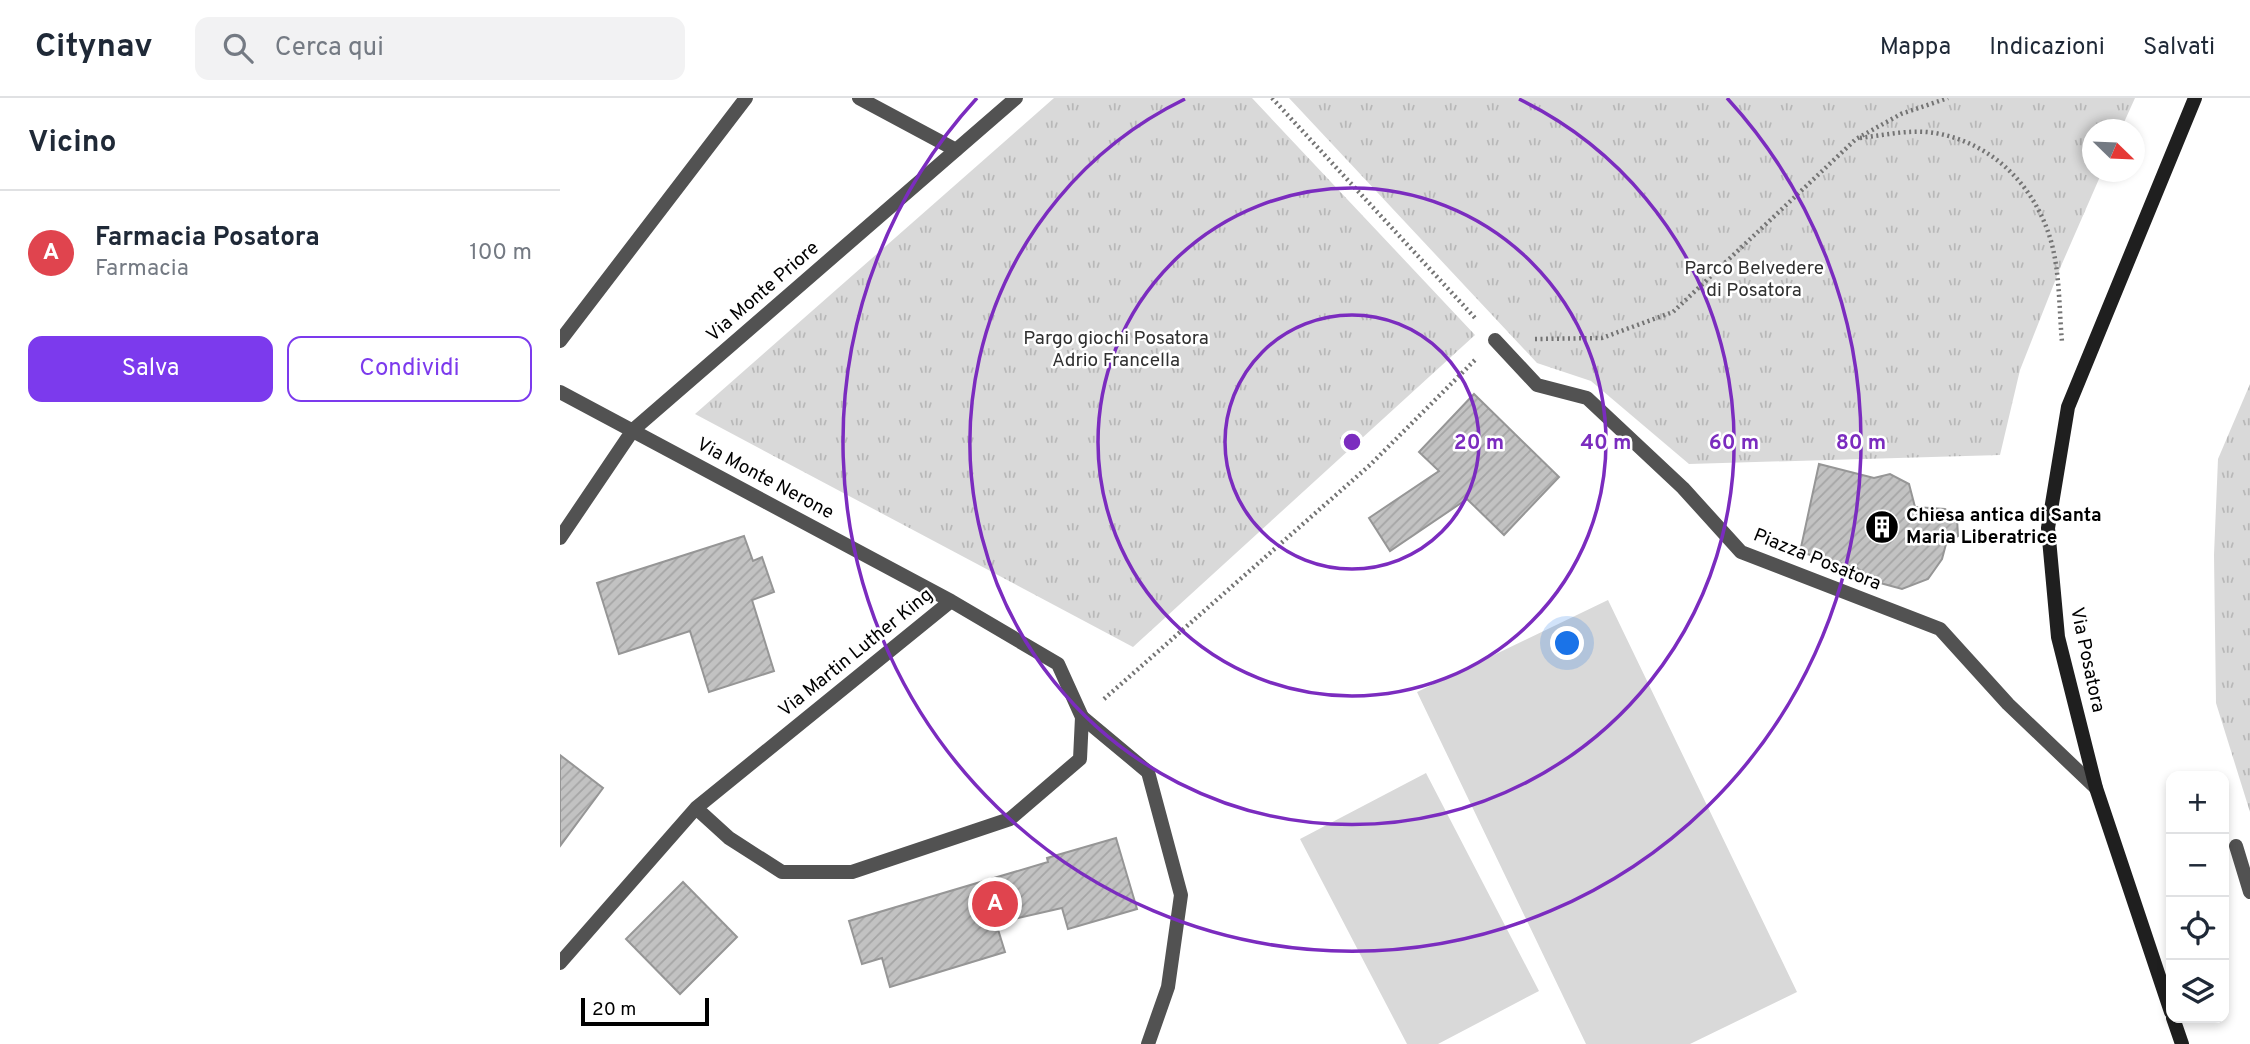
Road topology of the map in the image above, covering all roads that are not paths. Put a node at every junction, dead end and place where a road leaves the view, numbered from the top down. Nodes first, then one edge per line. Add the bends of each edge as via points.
1 (746, 98) edge
2 (859, 98) edge
3 (1016, 98) edge
4 (2195, 98) edge
5 (956, 150) junction
6 (1495, 340) road end
7 (560, 341) edge
8 (560, 392) edge
9 (633, 430) junction
10 (560, 538) edge
11 (951, 601) junction
12 (1082, 717) junction
13 (2096, 788) junction
14 (696, 808) junction
15 (2236, 846) dead end
16 (2250, 892) edge
17 (560, 963) edge
18 (2166, 997) edge
19 (2175, 1023) edge
20 (1148, 1044) edge
21 (2182, 1044) edge

1 - 7 street
2 - 5 street
3 - 5 street, Via Monte Priore
4 - 13 street, Via Posatora via 2067,407 2049,516 2058,637
5 - 9 street, Via Monte Priore
6 - 13 street, Piazza Posatora via 1537,384 1587,398 1683,488 1741,552 1940,629 2008,704
8 - 9 street, Via Monte Nerone
9 - 10 street, Via Monte Priore
9 - 11 street, Via Monte Nerone
11 - 12 street, Via Martin Luther King via 1058,664
11 - 14 street, Via Martin Luther King
12 - 14 street, Via Martin Luther King via 1080,759 1010,819 852,872 782,872 729,838
12 - 20 street via 1147,772 1181,895 1168,986
13 - 18 street, Via Posatora
14 - 17 street, Via Martin Luther King
15 - 16 street
19 - 21 street

